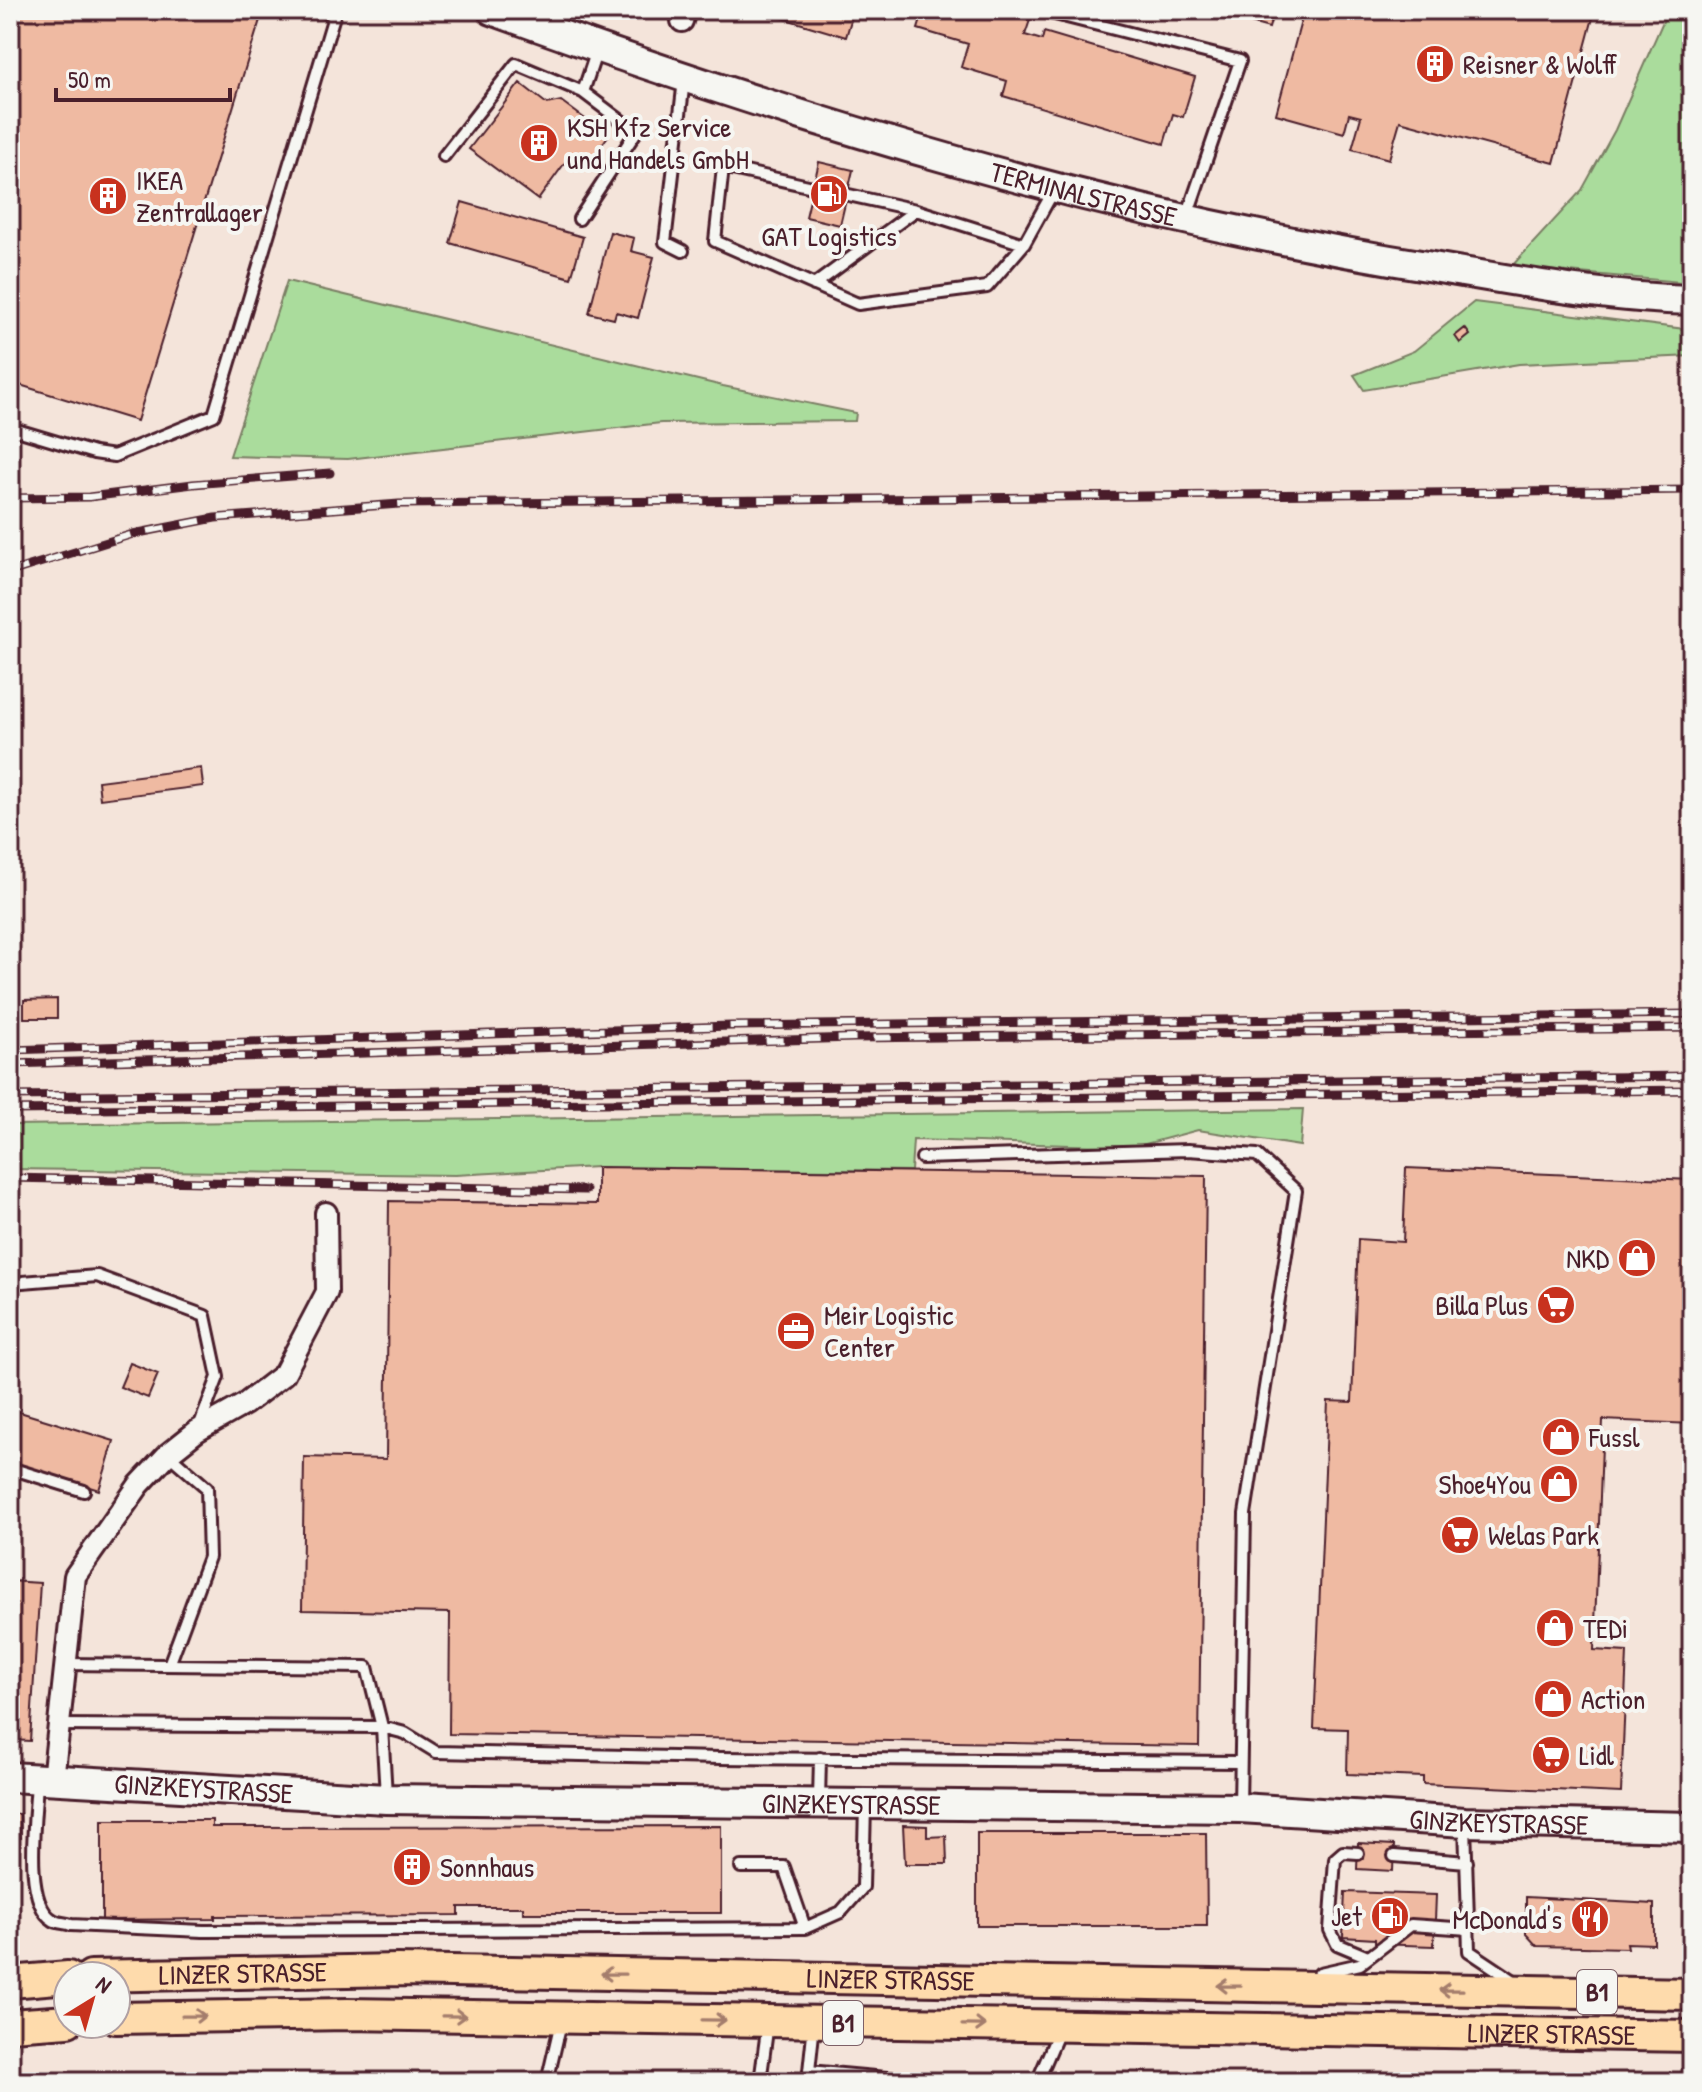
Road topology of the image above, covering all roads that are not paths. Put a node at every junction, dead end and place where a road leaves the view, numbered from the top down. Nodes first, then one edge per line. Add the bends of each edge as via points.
1 (321, 10) edge
2 (492, 10) edge
3 (1039, 10) edge
4 (598, 48) junction
5 (684, 78) junction
6 (583, 92) junction
7 (444, 156) dead end
8 (1055, 188) junction
9 (916, 210) junction
10 (579, 219) dead end
11 (1186, 220) junction
12 (1024, 244) junction
13 (683, 251) dead end
14 (814, 285) junction
15 (1692, 300) edge
16 (10, 428) edge
17 (922, 1158) dead end
18 (326, 1213) dead end
19 (10, 1283) edge
20 (197, 1431) junction
21 (168, 1454) junction
22 (10, 1468) edge
23 (84, 1491) dead end
24 (64, 1664) junction
25 (169, 1665) junction
26 (57, 1725) junction
27 (382, 1727) junction
28 (820, 1758) junction
29 (1240, 1762) junction
30 (33, 1779) edge
31 (386, 1799) junction
32 (818, 1803) junction
33 (865, 1803) junction
34 (1240, 1808) junction
35 (1465, 1822) junction
36 (1692, 1827) edge
37 (1358, 1853) dead end
38 (1394, 1856) dead end
39 (1467, 1862) junction
40 (741, 1867) dead end
41 (805, 1928) junction
42 (1469, 1929) junction
43 (1368, 1957) junction
44 (132, 1975) edge
45 (52, 1978) edge
46 (10, 1982) edge
47 (1307, 1988) junction
48 (1529, 1991) junction
49 (1692, 1994) edge
50 (132, 2018) edge
51 (562, 2018) junction
52 (768, 2021) junction
53 (52, 2022) edge
54 (814, 2022) junction
55 (10, 2025) edge
56 (1061, 2026) junction
57 (1692, 2036) edge
58 (547, 2082) edge
59 (760, 2082) edge
60 (930, 2082) edge
61 (1037, 2082) edge

1 - 16 lane via 334,16 214,415 114,456
2 - 4 street, TERMINALSTRASSE
3 - 11 lane via 1240,61
4 - 5 street, TERMINALSTRASSE
4 - 6 lane
5 - 8 street, TERMINALSTRASSE
5 - 13 lane via 665,242
6 - 7 lane via 516,64
6 - 10 lane via 636,132
8 - 11 street, TERMINALSTRASSE
8 - 12 lane
9 - 12 lane
9 - 14 lane
9 - 14 lane via 723,167 715,241
11 - 15 street, TERMINALSTRASSE via 1339,252 1578,290
12 - 14 lane via 987,287 858,304
17 - 29 lane via 1188,1150 1257,1155 1296,1191 1245,1514
18 - 20 street via 327,1292 284,1374
19 - 20 lane via 97,1276 205,1316 218,1377
20 - 21 street
21 - 24 street via 139,1485 75,1576
21 - 25 lane via 207,1488 209,1557
22 - 23 lane
24 - 25 lane
24 - 26 street
25 - 27 lane via 367,1667
26 - 27 lane
26 - 30 street
27 - 28 lane via 405,1733 436,1752
27 - 31 lane
28 - 29 lane
28 - 32 lane
29 - 34 lane
30 - 31 street, GINZKEYSTRASSE
30 - 41 lane via 37,1900 51,1920 71,1925 203,1931
31 - 32 street, GINZKEYSTRASSE
32 - 33 street, GINZKEYSTRASSE
33 - 34 street, GINZKEYSTRASSE
33 - 41 lane via 863,1887 841,1912
34 - 35 street, GINZKEYSTRASSE
35 - 36 street, GINZKEYSTRASSE
35 - 39 lane
37 - 43 lane via 1343,1852 1335,1859 1330,1930 1337,1944
38 - 39 lane
39 - 42 lane
40 - 41 lane via 784,1867
42 - 43 lane via 1411,1925
42 - 48 lane via 1469,1951
43 - 47 lane via 1360,1964 1320,1973
47 -> 44 main road, LINZER STRASSE / B1 via 398,1970
45 - 46 main road
48 -> 47 main road, LINZER STRASSE / B1
48 - 49 main road, LINZER STRASSE / B1
50 -> 51 main road, LINZER STRASSE / B1
51 -> 52 main road, LINZER STRASSE / B1
51 - 58 lane
52 - 54 main road, LINZER STRASSE / B1
52 - 59 lane
53 - 55 main road
54 -> 56 main road, LINZER STRASSE / B1
54 - 60 lane via 809,2071
56 - 57 main road, LINZER STRASSE / B1
56 - 61 lane

